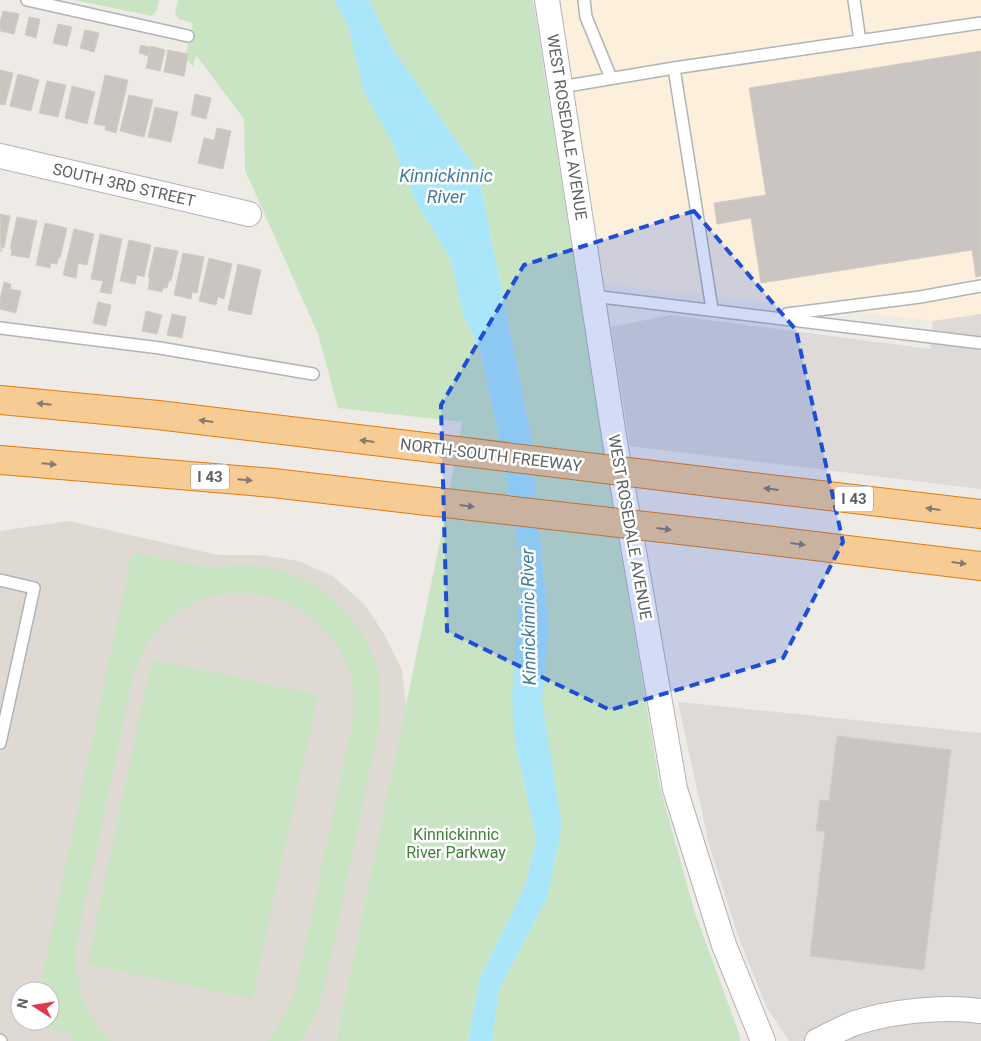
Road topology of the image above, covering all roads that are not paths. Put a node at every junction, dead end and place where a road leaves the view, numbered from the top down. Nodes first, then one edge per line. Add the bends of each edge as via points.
1 (27, 0) edge
2 (547, 0) edge
3 (584, 0) edge
4 (854, 0) edge
5 (981, 23) edge
6 (188, 36) dead end
7 (860, 41) junction
8 (674, 68) junction
9 (612, 78) junction
10 (561, 87) junction
11 (0, 156) edge
12 (249, 214) dead end
13 (981, 286) edge
14 (593, 296) junction
15 (712, 309) junction
16 (770, 316) junction
17 (0, 328) edge
18 (981, 343) edge
19 (313, 374) dead end
20 (0, 400) edge
21 (0, 460) edge
22 (981, 514) edge
23 (981, 566) edge
24 (0, 580) edge
25 (0, 743) edge
26 (981, 1011) edge
27 (763, 1041) edge
28 (817, 1041) edge

1 - 6 lane
2 - 10 street, WEST ROSEDALE AVENUE
3 - 9 lane via 586,17
4 - 7 lane
5 - 7 lane
7 - 8 lane
8 - 9 lane
8 - 15 lane
9 - 10 lane
10 - 14 street, WEST ROSEDALE AVENUE
11 - 12 street, SOUTH 3RD STREET
13 - 16 lane
14 - 15 lane
14 - 27 street, WEST ROSEDALE AVENUE via 614,436 676,789 724,945
15 - 16 lane
16 - 18 lane
17 - 19 lane via 160,348
22 -> 20 highway, NORTH-SOUTH FREEWAY / I 43, bridge
21 -> 23 highway, I 43, bridge via 273,483
24 - 25 lane via 34,588
26 - 28 street via 960,1008 896,1014 855,1024

